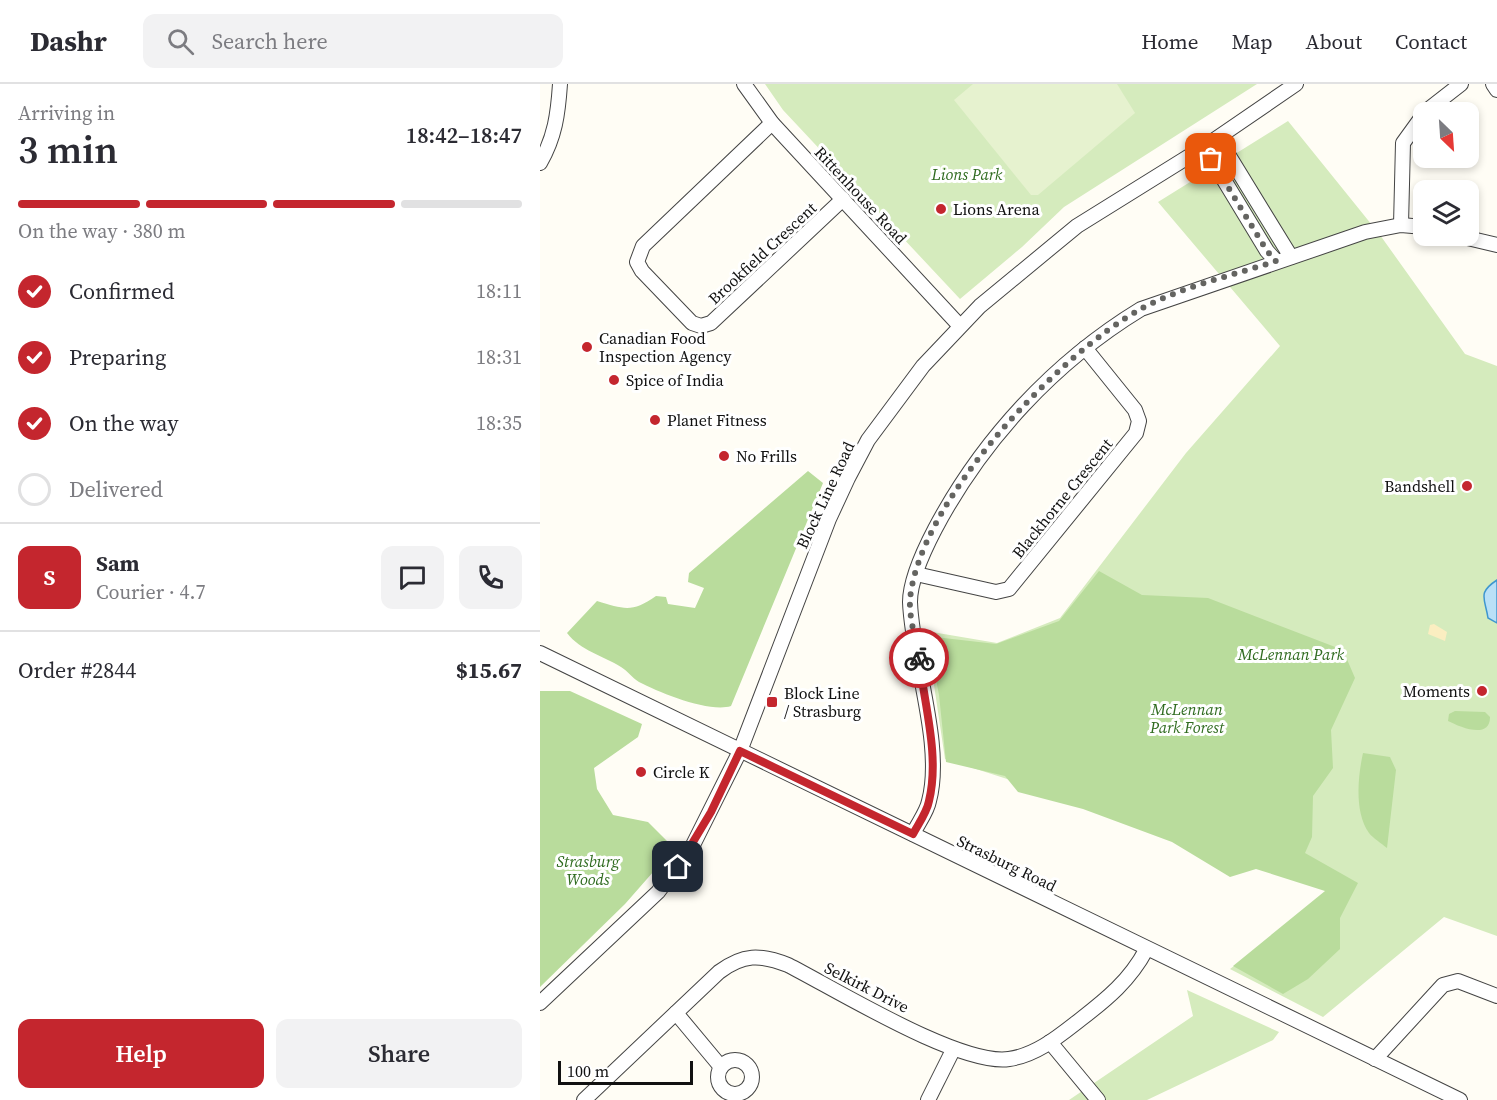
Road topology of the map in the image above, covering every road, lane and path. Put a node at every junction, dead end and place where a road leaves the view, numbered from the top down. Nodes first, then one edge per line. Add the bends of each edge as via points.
1 (560, 84) edge
2 (744, 84) edge
3 (1296, 84) edge
4 (1461, 84) edge
5 (1493, 84) edge
6 (1497, 90) edge
7 (1438, 102) edge
8 (772, 123) junction
9 (1413, 128) edge
10 (1218, 138) junction
11 (1204, 147) junction
12 (540, 163) edge
13 (843, 199) junction
14 (1401, 225) junction
15 (1413, 226) edge
16 (1479, 241) edge
17 (1497, 245) edge
18 (1291, 257) junction
19 (1276, 261) junction
20 (959, 324) junction
21 (1085, 348) junction
22 (916, 574) junction
23 (540, 653) edge
24 (740, 751) junction
25 (913, 834) junction
26 (1146, 950) junction
27 (1497, 996) edge
28 (540, 1003) edge
29 (676, 1013) junction
30 (1050, 1042) junction
31 (953, 1050) junction
32 (1375, 1059) junction
33 (722, 1067) dead end
34 (587, 1099) edge
35 (927, 1100) edge
36 (1098, 1100) edge
37 (1460, 1100) edge

1 - 12 street via 554,137
2 - 8 street, Rittenhouse Road
3 - 10 street, Block Line Road
4 - 7 street
5 - 6 street
8 - 13 street, Rittenhouse Road
8 - 13 street, Brookfield Crescent via 643,246 637,261 642,271 692,323 711,323
9 - 14 street via 1403,142
10 - 11 street, Block Line Road
10 - 18 street
11 - 19 street
11 - 20 street, Block Line Road via 1077,226
13 - 20 street, Rittenhouse Road
14 - 15 street
14 - 18 street via 1365,232
16 - 17 street
18 - 19 street
19 - 21 street via 1141,309
20 - 24 street, Block Line Road via 868,440 848,478
21 - 22 street via 1038,391 976,462 943,514
21 - 22 street, Blackhorne Crescent via 1135,410 1139,421 1136,433 1009,589 996,592
22 - 25 street via 910,601 933,782 929,803
23 - 24 street, Strasburg Road
24 - 25 street, Strasburg Road
24 - 28 street, Block Line Road via 711,812 668,880
25 - 26 street, Strasburg Road
26 - 30 street, Selkirk Drive via 1118,990
26 - 32 street, Strasburg Road
27 - 32 street via 1458,981 1443,985
29 - 31 street, Selkirk Drive via 731,963 754,956 768,957
29 - 33 street
29 - 34 street, Selkirk Drive
30 - 31 street, Selkirk Drive via 1030,1054 1010,1059 991,1060
30 - 36 street
31 - 35 street
32 - 37 street, Strasburg Road

